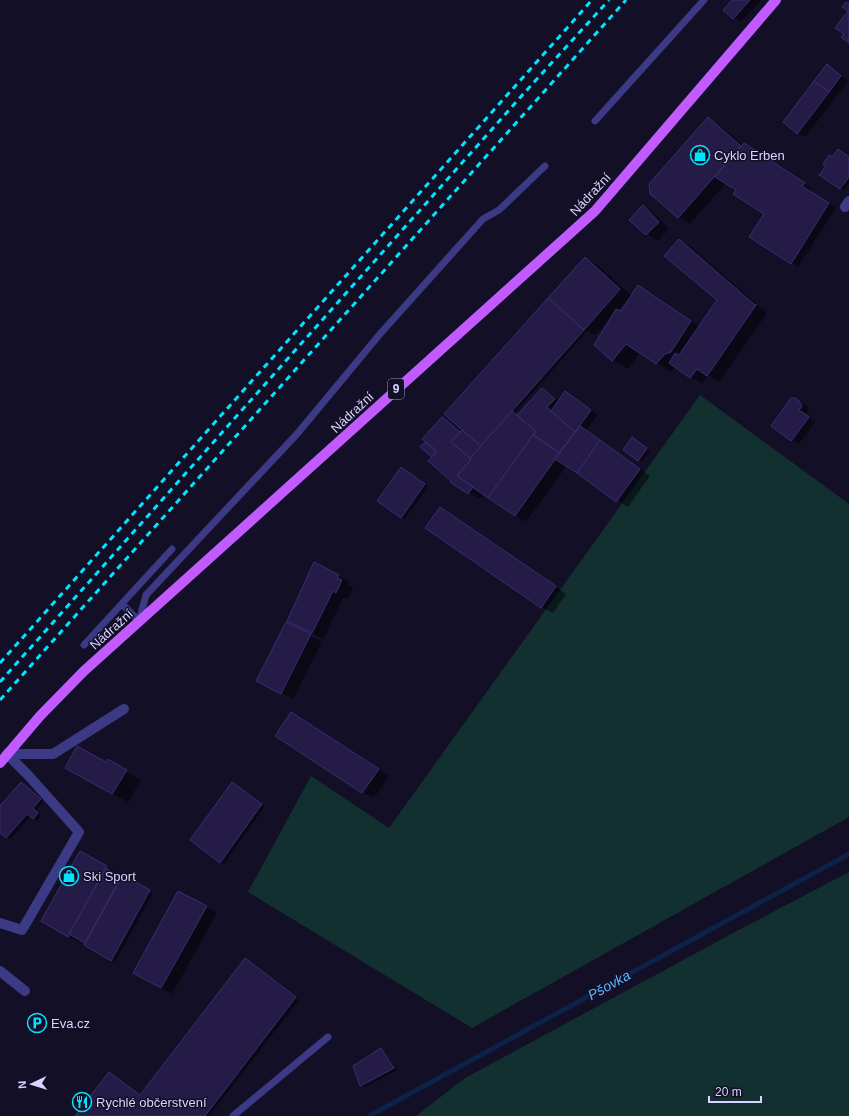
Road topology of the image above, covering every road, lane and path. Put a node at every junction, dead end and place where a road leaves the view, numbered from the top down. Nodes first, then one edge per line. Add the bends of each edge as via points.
1 (704, 0) edge
2 (776, 0) edge
3 (595, 121) dead end
4 (545, 166) dead end
5 (172, 549) dead end
6 (122, 604) junction
7 (139, 622) junction
8 (84, 645) dead end
9 (124, 709) dead end
10 (8, 754) junction
11 (0, 763) edge
12 (0, 923) edge
13 (0, 971) edge
14 (25, 991) dead end
15 (328, 1038) dead end
16 (233, 1116) edge

1 - 3 lane
2 - 7 main road, Nádražní / 9 via 595,211
4 - 7 lane via 499,210 483,219 380,334 297,434 146,595
5 - 6 lane
6 - 7 lane
6 - 8 lane
7 - 10 main road, Nádražní / 9 via 84,671 40,716
9 - 10 street via 53,754
10 - 11 main road, Nádražní / 9
10 - 12 street via 78,832 22,930
13 - 14 street
15 - 16 lane

